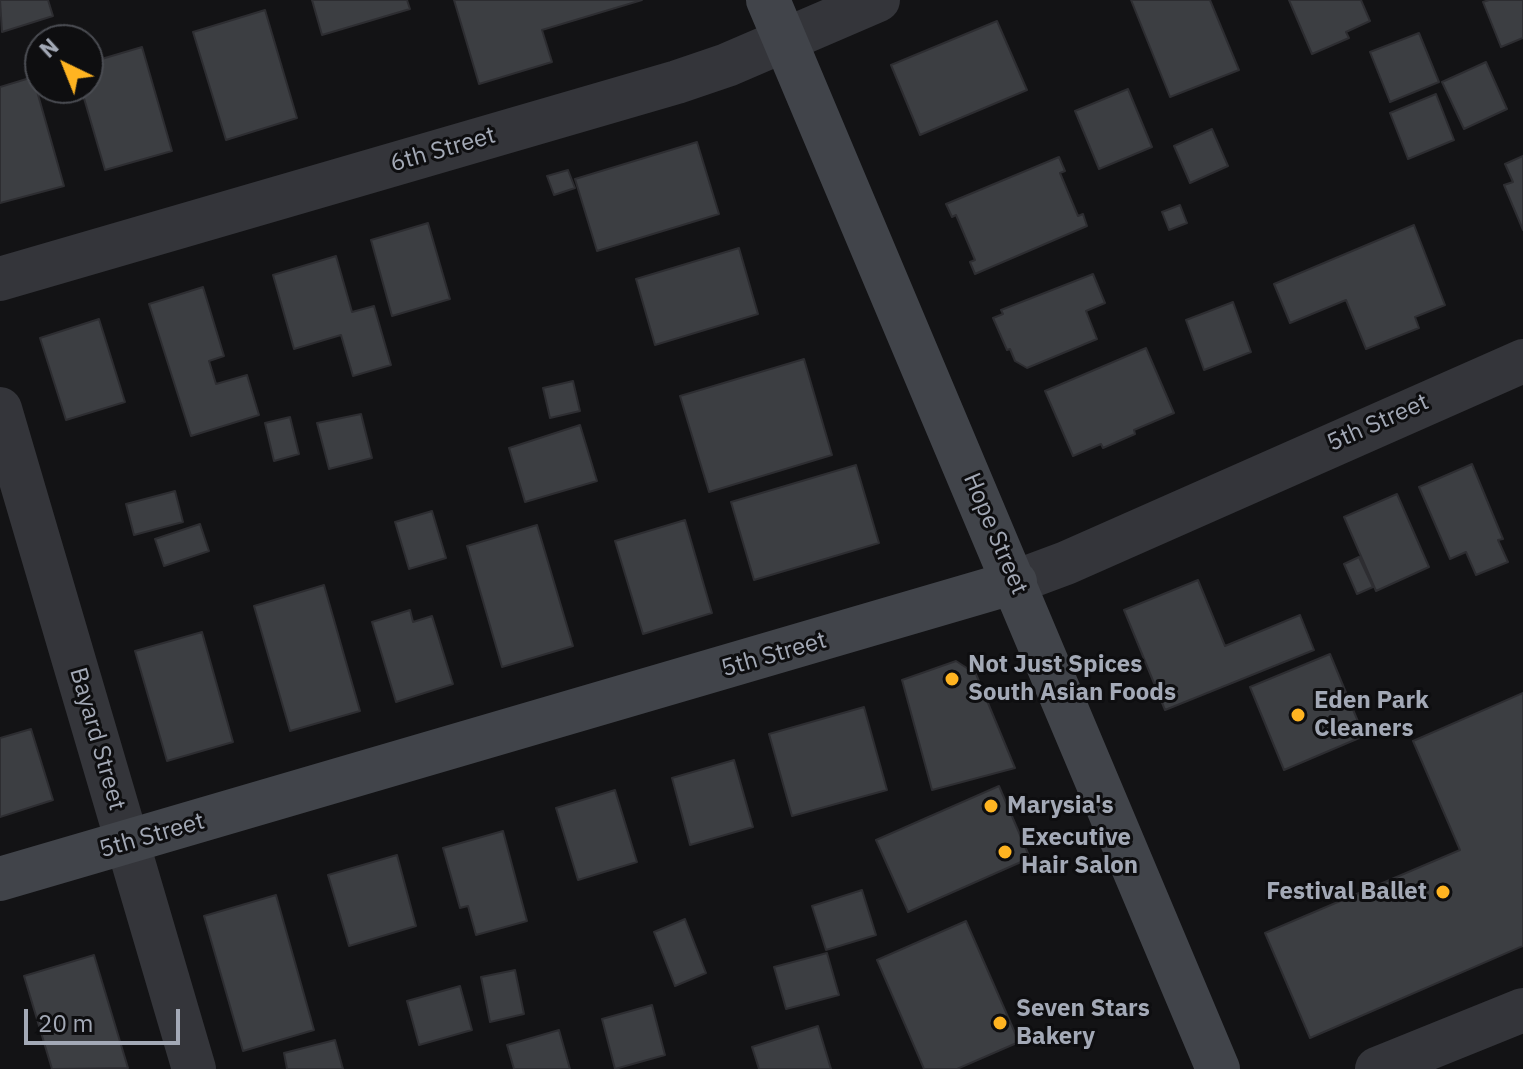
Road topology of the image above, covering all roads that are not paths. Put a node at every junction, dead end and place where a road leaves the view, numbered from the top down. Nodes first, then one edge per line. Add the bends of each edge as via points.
1 (878, 0) edge
2 (776, 20) edge
3 (0, 279) edge
4 (1523, 361) edge
5 (0, 409) edge
6 (1015, 582) junction
7 (127, 843) junction
8 (0, 879) edge
9 (1523, 1010) edge
10 (194, 1069) edge
11 (1218, 1069) edge
12 (1377, 1069) edge

1 - 2 street, 6th Street
2 - 3 street, 6th Street via 727,65 677,82
2 - 6 main road, Hope Street
4 - 6 street, 5th Street
5 - 7 street, Bayard Street
6 - 7 main road, 5th Street
6 - 11 main road, Hope Street
7 - 8 main road, 5th Street
7 - 10 street, Bayard Street
9 - 12 street

